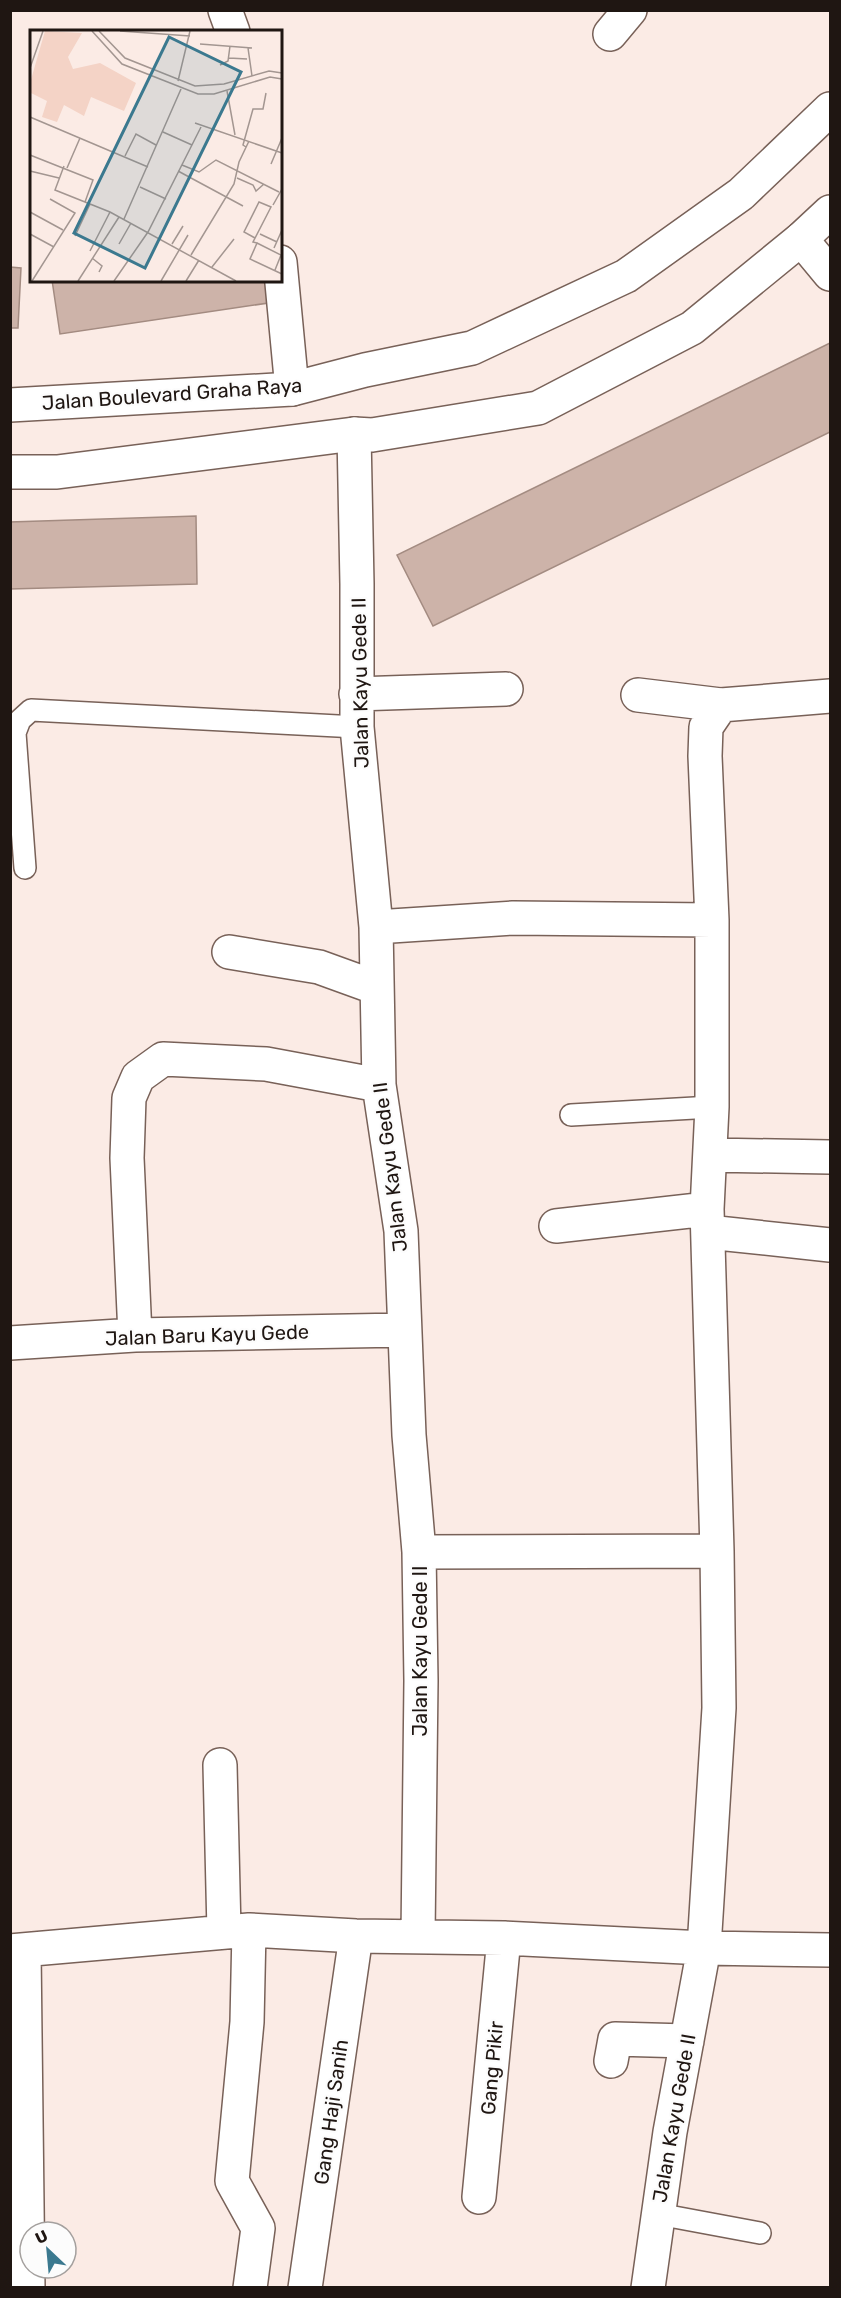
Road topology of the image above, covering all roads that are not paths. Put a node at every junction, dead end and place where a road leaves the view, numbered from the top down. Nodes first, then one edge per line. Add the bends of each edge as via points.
1 (225, 10) edge
2 (232, 30) edge
3 (831, 110) edge
4 (831, 212) edge
5 (801, 239) junction
6 (831, 274) edge
7 (282, 282) edge
8 (292, 389) junction
9 (10, 405) edge
10 (354, 434) junction
11 (10, 472) edge
12 (506, 689) dead end
13 (356, 694) junction
14 (638, 696) dead end
15 (831, 696) edge
16 (721, 705) junction
17 (357, 728) junction
18 (25, 868) dead end
19 (712, 920) junction
20 (376, 927) junction
21 (229, 952) dead end
22 (377, 988) junction
23 (379, 1085) junction
24 (712, 1107) junction
25 (572, 1115) dead end
26 (710, 1155) junction
27 (831, 1157) edge
28 (708, 1220) junction
29 (556, 1226) dead end
30 (831, 1245) edge
31 (403, 1330) junction
32 (135, 1335) junction
33 (10, 1343) edge
34 (717, 1551) junction
35 (419, 1552) junction
36 (220, 1765) dead end
37 (236, 1930) junction
38 (356, 1936) junction
39 (418, 1936) junction
40 (504, 1938) junction
41 (704, 1948) junction
42 (17, 1950) edge
43 (831, 1950) edge
44 (687, 2041) junction
45 (611, 2061) dead end
46 (479, 2197) dead end
47 (658, 2214) junction
48 (760, 2233) dead end
49 (28, 2288) edge
50 (250, 2288) edge
51 (305, 2288) edge
52 (648, 2288) edge

1 - 2 street
3 - 8 street, Jalan Boulevard Graha Raya via 741,194 626,276 472,348
4 - 5 street
5 - 6 street
5 - 10 street via 692,328 538,408 372,435
7 - 8 street
8 - 9 street, Jalan Boulevard Graha Raya
10 - 11 street via 57,472
10 - 13 street, Jalan Kayu Gede II
12 - 13 street
13 - 17 street, Jalan Kayu Gede II
14 - 16 street
15 - 16 street
16 - 19 street, Jalan Kayu Gede II via 706,727
17 - 18 lane via 31,710 20,720 15,733
17 - 20 street, Jalan Kayu Gede II
19 - 20 street via 513,918
19 - 24 street, Jalan Kayu Gede II
20 - 22 street, Jalan Kayu Gede II
21 - 22 street via 319,968
22 - 23 street, Jalan Kayu Gede II
23 - 31 street, Jalan Kayu Gede II via 401,1231
23 - 32 street via 266,1064 163,1059 138,1077 129,1098 127,1158
24 - 25 lane
24 - 26 street, Jalan Kayu Gede II
26 - 27 street
26 - 28 street, Jalan Kayu Gede II
28 - 29 street
28 - 30 street
28 - 34 street, Jalan Kayu Gede II
31 - 32 street, Jalan Baru Kayu Gede
31 - 35 street, Jalan Kayu Gede II
32 - 33 street, Jalan Baru Kayu Gede
34 - 35 street
34 - 41 street, Jalan Kayu Gede II via 719,1708
35 - 39 street, Jalan Kayu Gede II
36 - 37 street
37 - 38 street
37 - 42 street
37 - 50 street via 247,2022 232,2181 258,2228
38 - 39 street
38 - 51 street, Gang Haji Sanih
39 - 40 street
40 - 41 street
40 - 46 street, Gang Pikir
41 - 43 street
41 - 44 street, Jalan Kayu Gede II
42 - 49 street
44 - 45 street via 615,2038
44 - 47 street, Jalan Kayu Gede II
47 - 48 lane
47 - 52 street, Jalan Kayu Gede II

